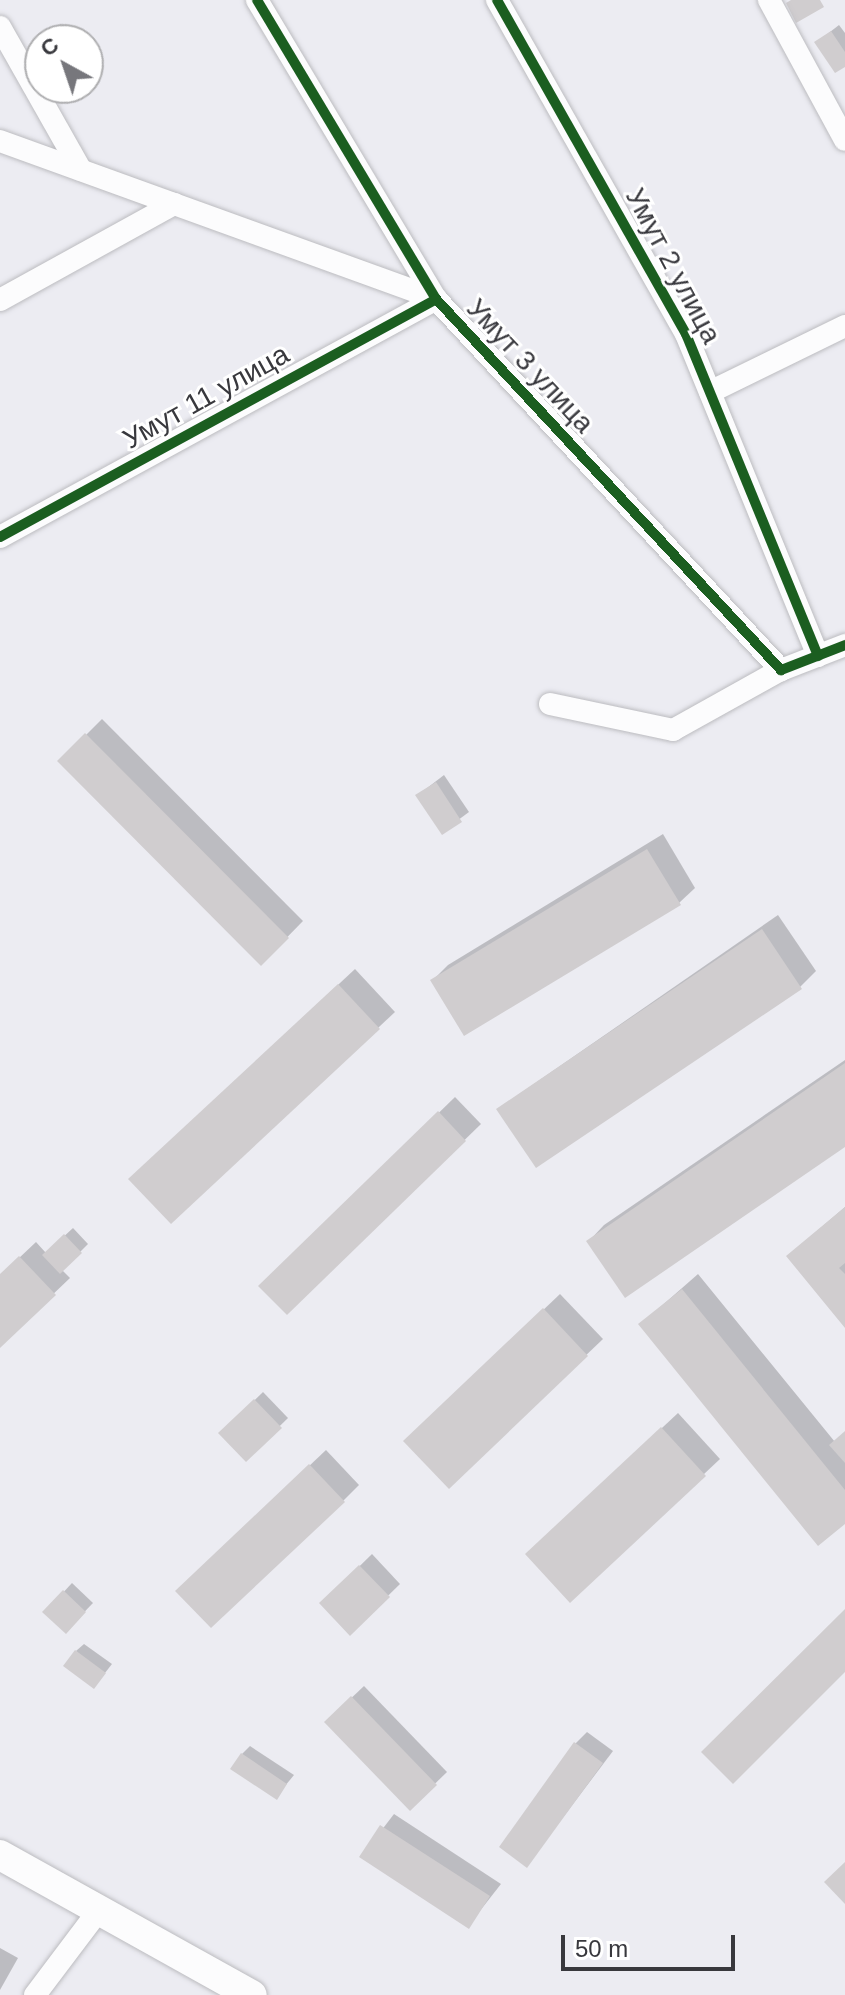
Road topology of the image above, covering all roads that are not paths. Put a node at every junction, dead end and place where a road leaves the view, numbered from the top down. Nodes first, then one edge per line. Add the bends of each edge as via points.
1 (257, 0) edge
2 (497, 0) edge
3 (769, 0) edge
4 (0, 27) edge
5 (845, 140) edge
6 (0, 141) edge
7 (81, 170) junction
8 (174, 204) junction
9 (436, 299) junction
10 (0, 300) edge
11 (845, 326) edge
12 (710, 392) junction
13 (0, 537) edge
14 (845, 645) edge
15 (818, 656) junction
16 (781, 670) junction
17 (550, 704) dead end
18 (0, 1855) edge
19 (99, 1910) junction
20 (35, 1995) edge
21 (252, 1995) edge

1 - 9 street, Умут 3 улица
2 - 12 street, Умут 2 улица via 686,334
3 - 5 street
4 - 7 street
6 - 7 street
7 - 8 street
8 - 9 street
8 - 10 street
9 - 13 street, Умут 11 улица
9 - 16 street, Умут 3 улица
11 - 12 street
12 - 15 street, Умут 2 улица
14 - 15 street
15 - 16 street
16 - 17 street via 673,730
18 - 19 main road
19 - 20 street
19 - 21 main road

